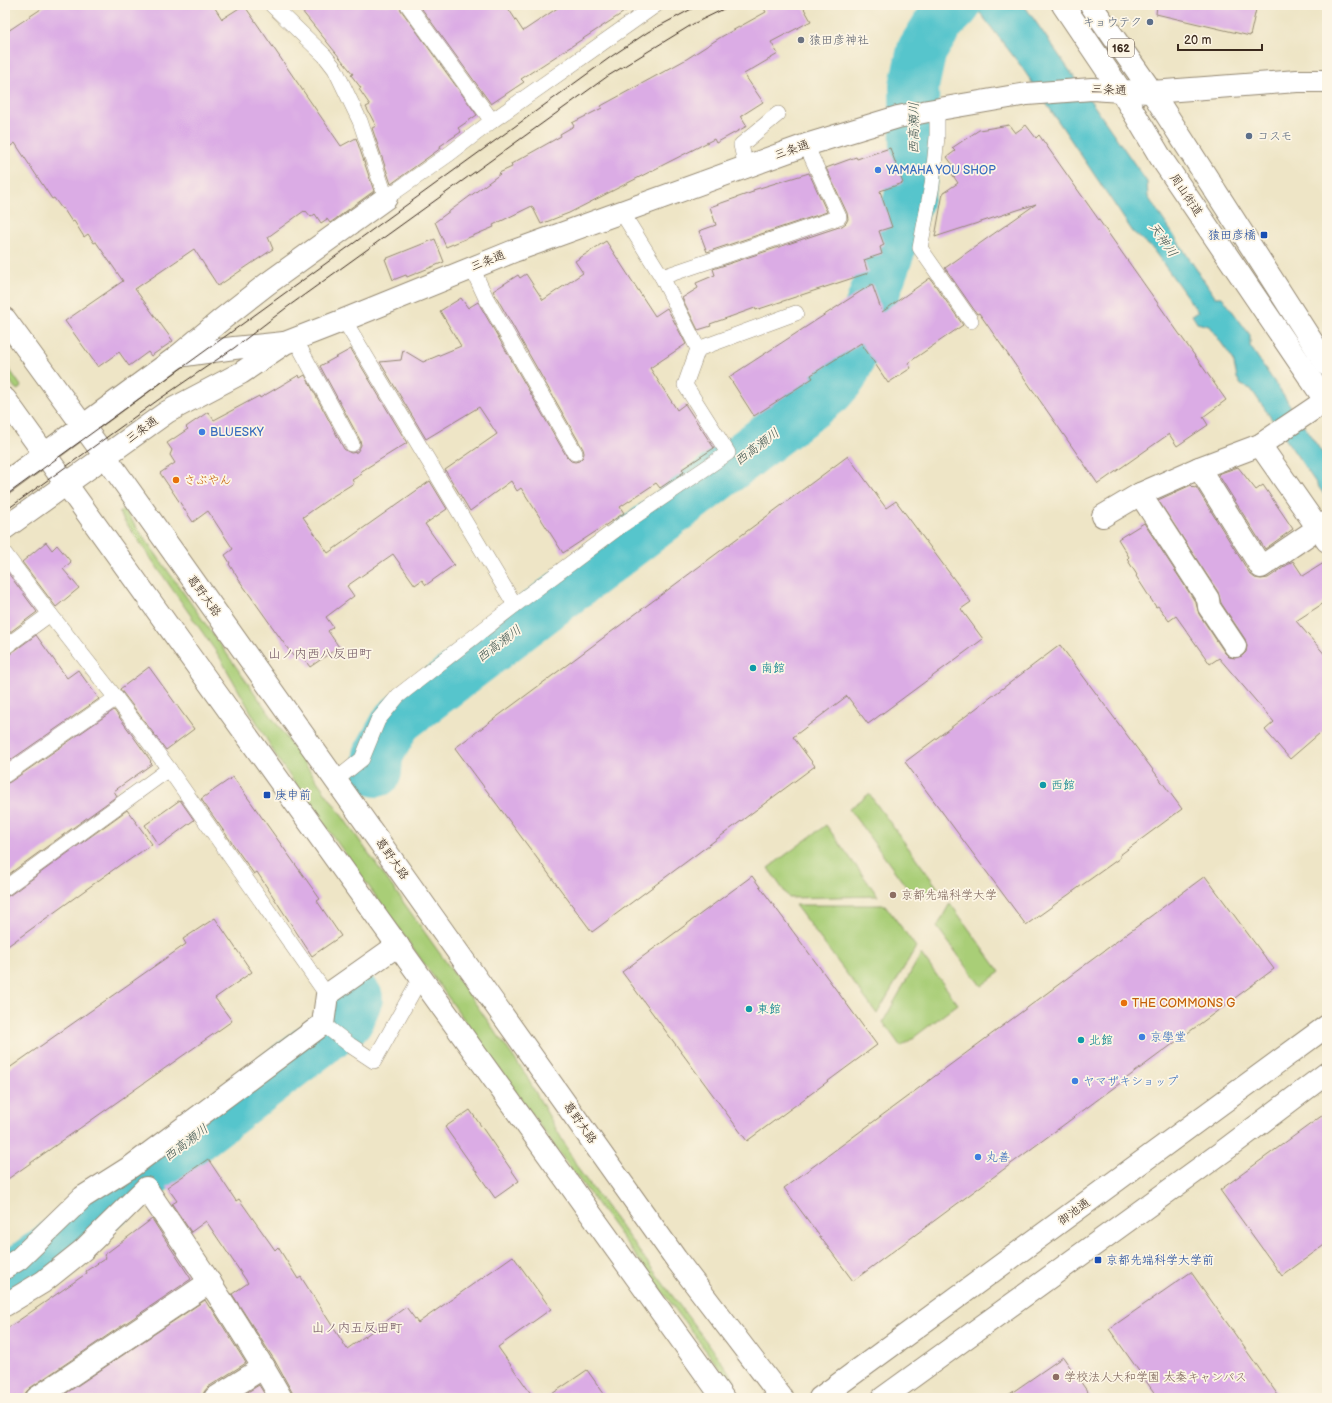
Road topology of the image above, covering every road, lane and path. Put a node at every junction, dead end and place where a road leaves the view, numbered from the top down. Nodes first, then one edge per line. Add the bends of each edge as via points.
1 (272, 5) edge
2 (408, 5) edge
3 (656, 5) edge
4 (1062, 5) edge
5 (1091, 5) edge
6 (1327, 81) edge
7 (1121, 91) junction
8 (1152, 92) junction
9 (933, 110) junction
10 (778, 114) dead end
11 (492, 121) junction
12 (806, 145) junction
13 (746, 167) junction
14 (386, 198) junction
15 (621, 211) junction
16 (472, 268) junction
17 (662, 277) junction
18 (796, 313) dead end
19 (5, 319) edge
20 (344, 320) junction
21 (971, 321) dead end
22 (290, 341) junction
23 (698, 349) junction
24 (178, 356) junction
25 (1327, 365) edge
26 (5, 399) edge
27 (1324, 403) edge
28 (82, 426) junction
29 (1264, 442) junction
30 (352, 444) dead end
31 (44, 453) junction
32 (575, 453) dead end
33 (105, 456) junction
34 (1198, 468) junction
35 (5, 483) edge
36 (66, 484) junction
37 (1140, 494) junction
38 (1102, 516) dead end
39 (5, 528) edge
40 (1325, 528) edge
41 (5, 554) edge
42 (515, 605) junction
43 (50, 614) junction
44 (1235, 646) dead end
45 (5, 647) edge
46 (116, 698) junction
47 (169, 769) junction
48 (5, 775) edge
49 (336, 780) junction
50 (5, 888) edge
51 (398, 945) junction
52 (421, 978) junction
53 (327, 995) junction
54 (323, 1024) junction
55 (1327, 1026) edge
56 (1327, 1073) edge
57 (5, 1268) edge
58 (210, 1282) junction
59 (5, 1305) edge
60 (264, 1367) junction
61 (37, 1398) edge
62 (215, 1398) edge
63 (281, 1398) edge
64 (723, 1398) edge
65 (782, 1398) edge
66 (820, 1398) edge
67 (883, 1398) edge

1 - 14 lane via 335,69 360,121
2 - 11 lane
3 - 11 lane
4 - 7 main road, 周山街道 / 162
5 - 8 main road, 162
6 - 8 main road, 三条通
7 - 8 main road, 三条通
7 - 9 main road, 三条通 via 1092,89 1027,94
7 - 27 main road, 周山街道 / 162 via 1161,158
8 - 25 main road, 162
9 - 12 main road, 三条通 via 898,117
9 - 21 lane via 937,137 932,185 920,248
10 - 13 lane via 741,145
11 - 14 lane
12 - 13 main road, 三条通
12 - 17 lane via 839,217
13 - 15 main road, 三条通
14 - 24 main road via 267,284
15 - 16 main road, 三条通
15 - 17 lane
16 - 20 main road, 三条通
16 - 32 lane via 486,298
17 - 23 lane
18 - 23 lane
19 - 28 main road, 葛野大路
20 - 22 main road, 三条通
20 - 42 lane
22 - 24 main road, 三条通
22 - 30 lane
22 - 33 main road, 三条通 via 241,373 167,412
23 - 42 lane via 685,385 728,453 622,524
24 - 28 main road, 三条通
26 - 31 main road
27 - 29 main road
28 - 31 main road, 三条通
28 - 33 main road, 葛野大路
29 - 34 main road
29 - 40 main road
31 - 35 main road, 三条通
31 - 36 main road
33 - 36 main road, 三条通
33 - 49 main road, 葛野大路
34 - 37 main road
34 - 40 main road via 1261,567
36 - 39 main road, 三条通
36 - 51 main road
37 - 38 main road
37 - 44 main road via 1208,599 1209,607
41 - 43 lane
42 - 49 lane via 398,696 378,720 362,759
43 - 45 lane
43 - 46 lane
46 - 47 lane
46 - 48 lane
47 - 50 lane
47 - 53 lane
49 - 65 main road, 葛野大路 via 676,1259
51 - 52 main road
51 - 53 main road
52 - 54 lane via 374,1060
52 - 64 main road
53 - 54 main road
54 - 57 main road via 132,1166 83,1197 19,1259
55 - 66 main road, 御池通
56 - 67 main road
58 - 59 main road via 146,1188 83,1250 43,1282
58 - 60 main road
58 - 61 main road
60 - 62 main road
60 - 63 main road

